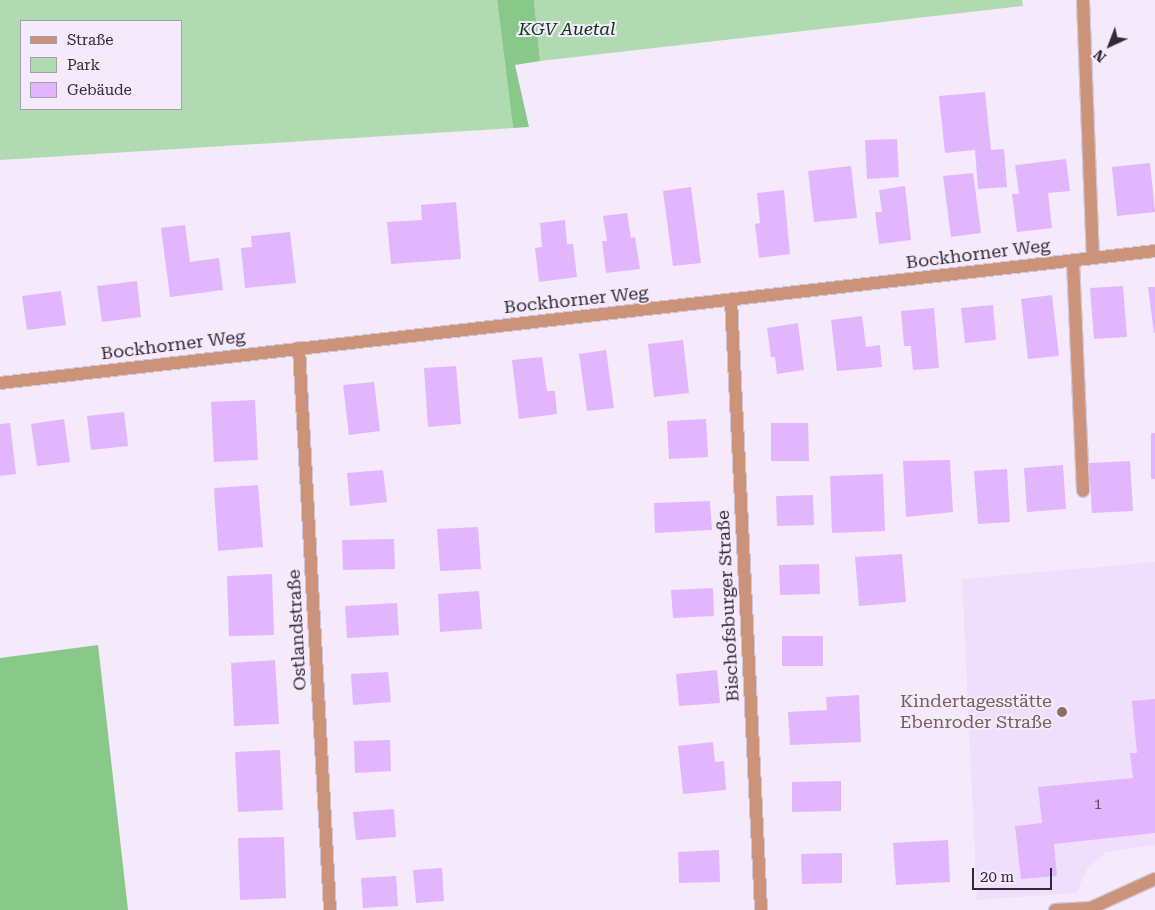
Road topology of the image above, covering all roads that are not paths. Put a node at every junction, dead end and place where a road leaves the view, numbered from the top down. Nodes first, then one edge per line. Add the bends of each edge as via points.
1 (1083, 0) edge
2 (1155, 251) edge
3 (1093, 258) junction
4 (1073, 261) junction
5 (731, 300) junction
6 (298, 348) junction
7 (0, 383) edge
8 (1083, 491) dead end
9 (1155, 879) edge
10 (1091, 909) edge
11 (330, 910) edge
12 (761, 910) edge
13 (1055, 910) edge

1 - 3 street
2 - 3 street, Bockhorner Weg
3 - 4 street, Bockhorner Weg
4 - 5 street, Bockhorner Weg
4 - 8 street
5 - 6 street, Bockhorner Weg
5 - 12 street, Bischofsburger Straße
6 - 7 street, Bockhorner Weg
6 - 11 street, Ostlandstraße
9 - 10 street
10 - 13 street

